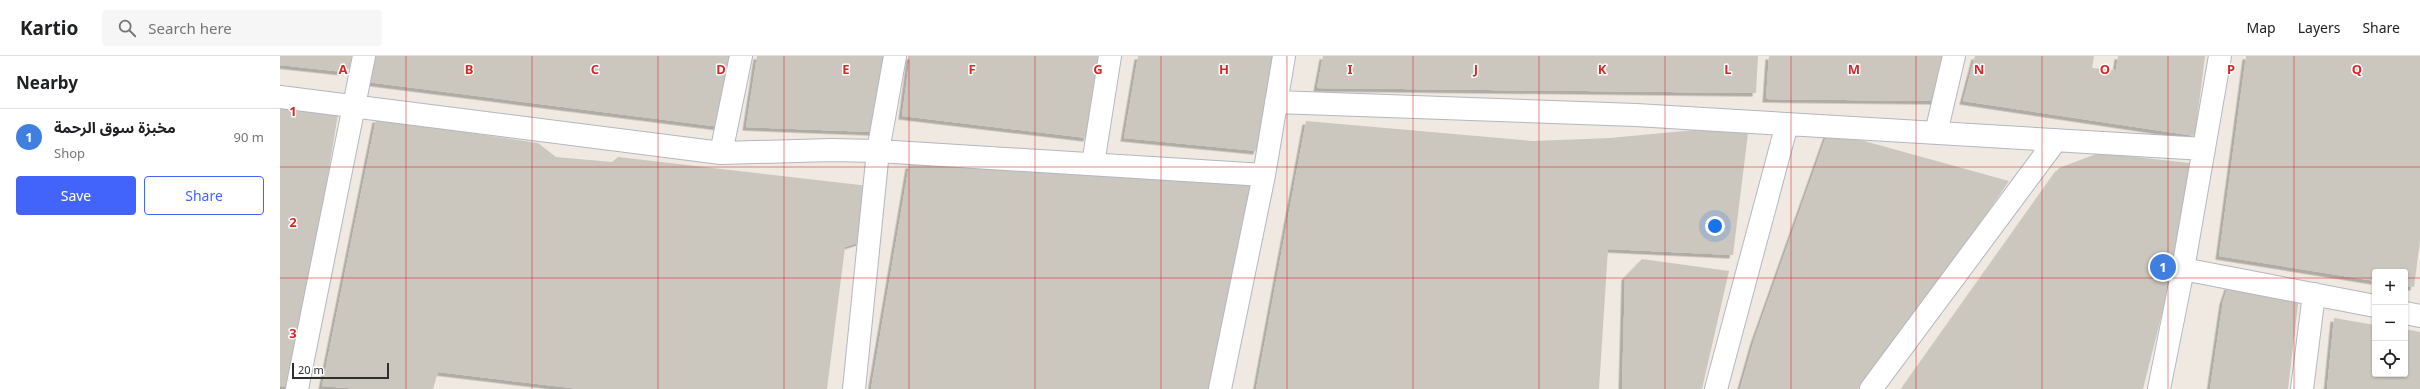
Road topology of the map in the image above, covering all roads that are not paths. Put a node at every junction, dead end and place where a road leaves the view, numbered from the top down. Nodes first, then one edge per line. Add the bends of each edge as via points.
1 (364, 56) edge
2 (741, 56) edge
3 (895, 56) edge
4 (1110, 56) edge
5 (1284, 56) edge
6 (1954, 56) edge
7 (2220, 56) edge
8 (280, 97) edge
9 (1276, 102) junction
10 (352, 106) junction
11 (1787, 124) junction
12 (1936, 133) junction
13 (2056, 140) junction
14 (2204, 149) junction
15 (878, 151) junction
16 (721, 153) junction
17 (1093, 164) junction
18 (1264, 175) junction
19 (2183, 269) junction
20 (2314, 294) junction
21 (2372, 305) edge
22 (2408, 314) edge
23 (2420, 316) edge
24 (297, 389) edge
25 (854, 389) edge
26 (1220, 389) edge
27 (1716, 389) edge
28 (1871, 389) edge
29 (2159, 389) edge
30 (2302, 389) edge

1 - 10 street
2 - 16 street
3 - 15 street
4 - 17 street
5 - 9 street
6 - 12 street
7 - 14 street
8 - 10 street
9 - 11 street via 1636,115
9 - 18 street
10 - 16 street
10 - 24 street
11 - 12 street
11 - 27 street
12 - 13 street
13 - 14 street
13 - 28 street
14 - 19 street
15 - 16 street
15 - 17 street
15 - 25 street
17 - 18 street
18 - 26 street
19 - 20 street
19 - 29 street
20 - 21 street
20 - 30 street
22 - 23 street

